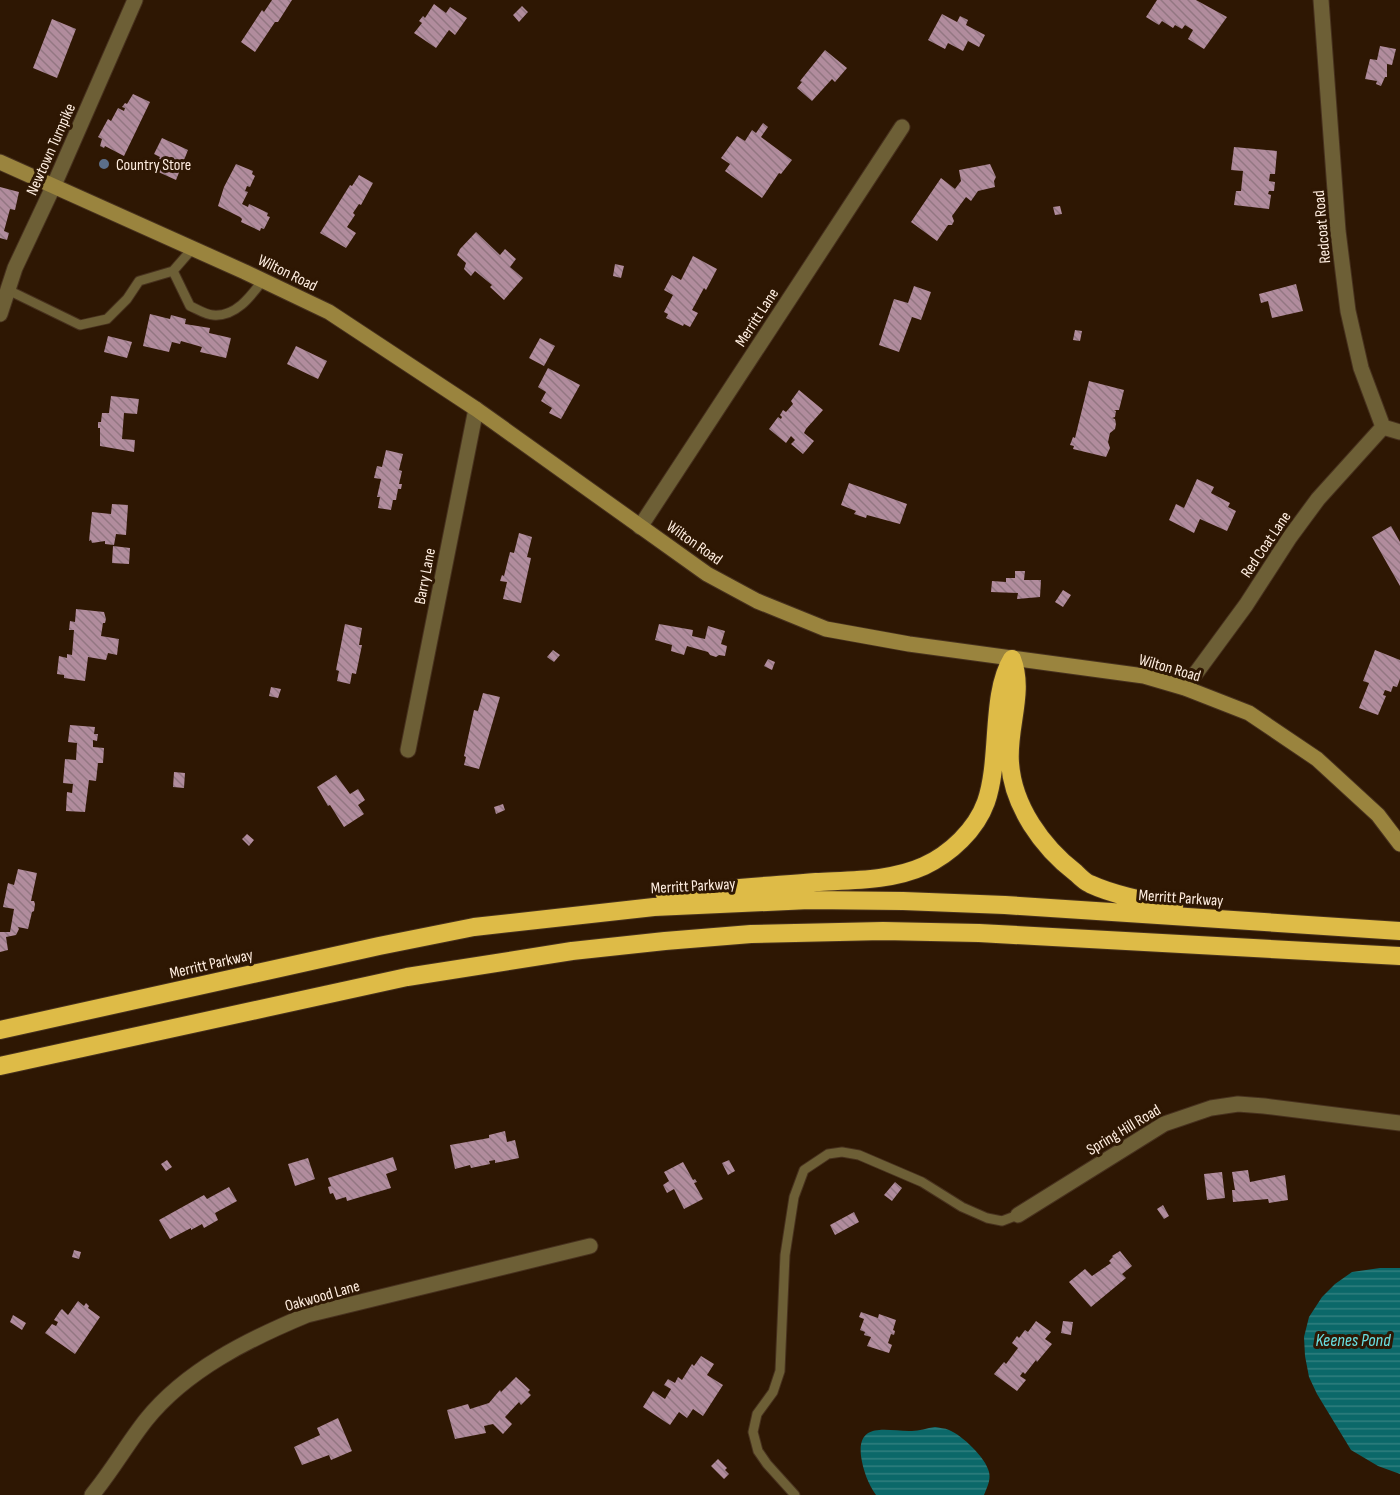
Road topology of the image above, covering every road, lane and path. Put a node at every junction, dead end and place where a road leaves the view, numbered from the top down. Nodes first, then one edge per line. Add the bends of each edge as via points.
1 (135, 0) edge
2 (1321, 0) edge
3 (902, 127) dead end
4 (0, 162) edge
5 (54, 185) junction
6 (193, 248) junction
7 (173, 271) junction
8 (263, 280) junction
9 (8, 290) junction
10 (0, 314) edge
11 (476, 410) junction
12 (1383, 427) junction
13 (1400, 432) edge
14 (640, 527) junction
15 (1012, 658) junction
16 (1185, 688) junction
17 (408, 750) dead end
18 (1400, 844) edge
19 (1311, 926) junction
20 (474, 927) junction
21 (1400, 931) edge
22 (1400, 956) edge
23 (0, 1030) edge
24 (0, 1066) edge
25 (1400, 1123) edge
26 (1018, 1215) joint
27 (590, 1246) dead end
28 (92, 1495) edge
29 (795, 1495) edge

1 - 5 street, Newtown Turnpike
2 - 12 street, Redcoat Road via 1338,231 1348,310 1361,368
3 - 14 street, Merritt Lane
4 - 5 main road, Wilton Road
5 - 6 main road, Wilton Road
5 - 9 street, Newtown Turnpike
6 - 7 lane
6 - 8 main road, Wilton Road
7 - 8 lane via 190,306 213,315 234,311
7 - 9 lane via 139,281 107,319 80,325
8 - 11 main road, Wilton Road via 329,312
9 - 10 street, Newtown Turnpike
11 - 14 main road, Wilton Road
11 - 17 street, Barry Lane
12 - 13 street
12 - 16 street, Red Coat Lane via 1318,499
14 - 15 main road, Wilton Road via 707,574 756,601 826,629
15 - 16 main road, Wilton Road via 1144,676
15 - 19 highway via 1017,687 1009,762 1016,794 1056,858 1089,884 1126,896
15 - 20 highway via 1002,685 986,801 966,834 946,853 923,866 871,878 616,900
16 - 18 main road, Wilton Road via 1250,713 1317,759 1378,815
19 - 20 highway, Merritt Parkway via 1005,905 809,900 654,907
19 - 21 highway, Merritt Parkway
20 - 23 highway, Merritt Parkway
22 - 24 highway via 979,933 883,931 730,936 572,951 407,977
25 - 26 street, Spring Hill Road via 1264,1106 1211,1108 1164,1124
26 - 29 lane via 1002,1221 987,1218 922,1182 859,1155 828,1154 804,1170 794,1197 785,1255 780,1371 773,1392 757,1414 753,1432 758,1451
27 - 28 street, Oakwood Lane via 307,1315 263,1334 171,1394

